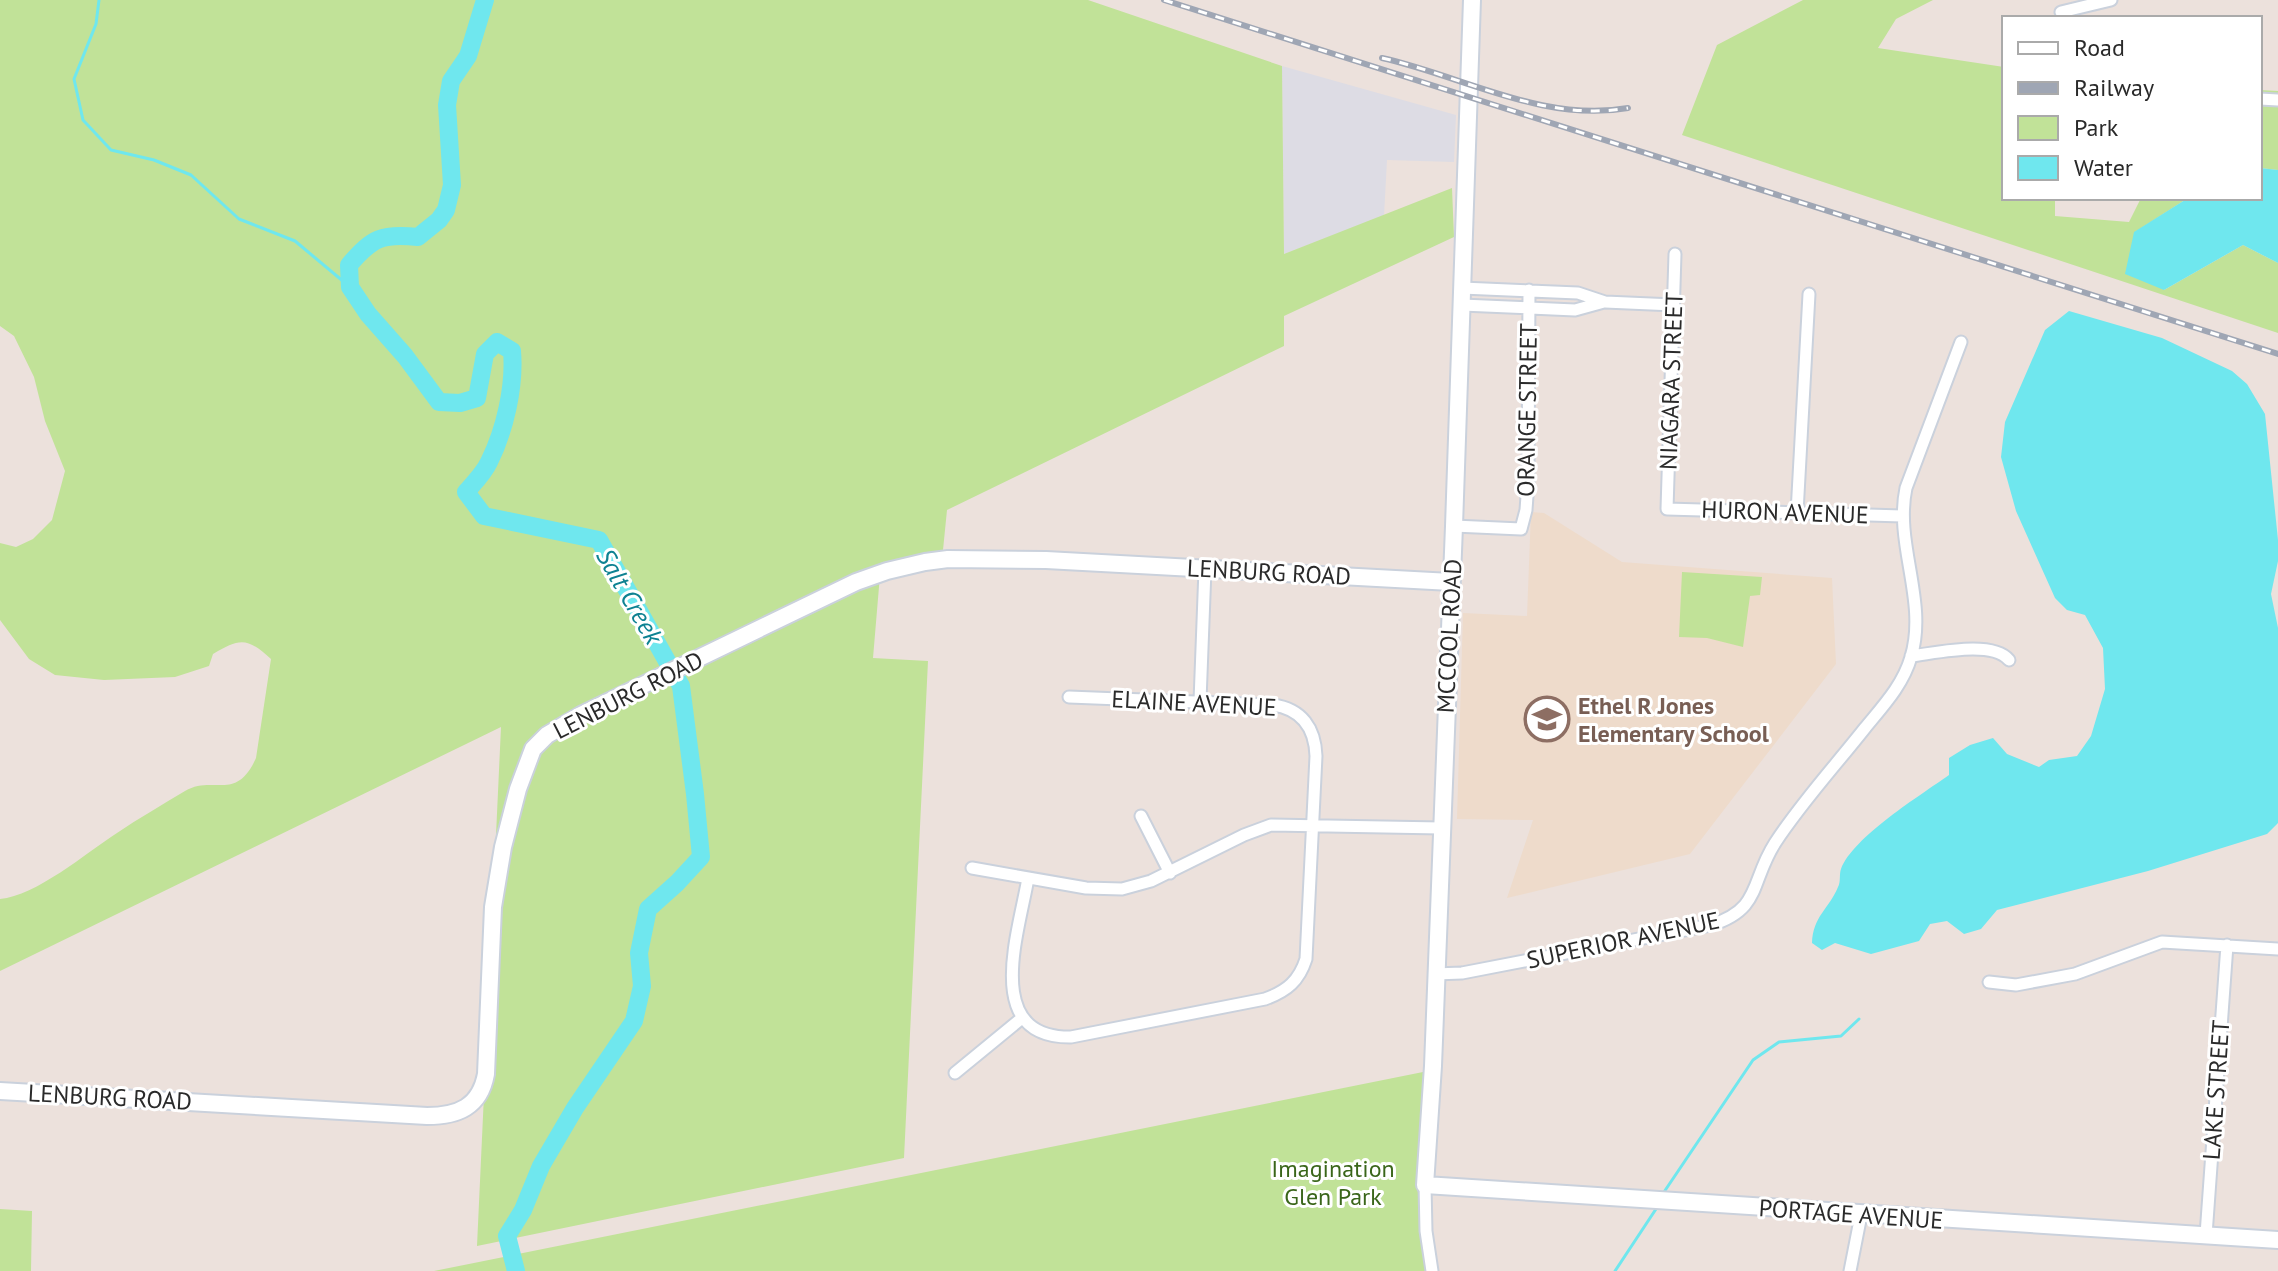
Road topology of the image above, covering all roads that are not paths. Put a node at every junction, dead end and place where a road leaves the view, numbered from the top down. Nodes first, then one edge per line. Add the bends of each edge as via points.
1 (1472, 0) edge
2 (2111, 0) edge
3 (2061, 12) dead end
4 (1675, 254) dead end
5 (1529, 290) junction
6 (1809, 294) dead end
7 (1462, 296) junction
8 (1605, 302) junction
9 (1674, 305) junction
10 (1529, 308) junction
11 (1961, 342) dead end
12 (1667, 509) joint
13 (1797, 513) junction
14 (1902, 516) junction
15 (1454, 526) junction
16 (1205, 569) junction
17 (1451, 582) junction
18 (1911, 656) junction
19 (2009, 660) dead end
20 (1069, 697) dead end
21 (1200, 701) junction
22 (1141, 816) dead end
23 (1314, 824) junction
24 (1441, 828) junction
25 (972, 868) dead end
26 (1170, 873) junction
27 (1028, 878) junction
28 (2227, 945) junction
29 (2278, 949) edge
30 (1435, 974) junction
31 (1989, 982) dead end
32 (1022, 1018) junction
33 (955, 1073) dead end
34 (0, 1091) edge
35 (1425, 1185) junction
36 (1861, 1215) junction
37 (2206, 1235) junction
38 (2278, 1240) edge
39 (1432, 1271) edge
40 (1850, 1271) edge

1 - 7 street, MCCOOL ROAD
2 - 3 street
4 - 9 street, NIAGARA STREET
5 - 7 street
5 - 8 street via 1578,293
5 - 10 street, ORANGE STREET
6 - 13 street
7 - 10 street
7 - 15 street, MCCOOL ROAD
8 - 9 street
8 - 10 street via 1575,310
9 - 12 street, NIAGARA STREET
10 - 15 street, ORANGE STREET via 1528,482 1521,529
11 - 14 street via 1906,488
12 - 13 street, HURON AVENUE
13 - 14 street, HURON AVENUE
14 - 18 street via 1915,598
15 - 17 street, MCCOOL ROAD
16 - 17 street, LENBURG ROAD
16 - 21 street
16 - 34 street, LENBURG ROAD via 975,558 916,564 856,582 558,728 529,758 518,789 495,888 485,1081 466,1109 447,1116 416,1116
17 - 24 street, MCCOOL ROAD
18 - 19 street via 1985,649
18 - 30 street, SUPERIOR AVENUE via 1893,693 1774,845 1738,914 1711,925
20 - 21 street, ELAINE AVENUE
21 - 23 street, ELAINE AVENUE via 1281,706 1307,723 1316,744
22 - 26 street
23 - 24 street
23 - 26 street via 1258,829
23 - 32 street, ELAINE AVENUE via 1306,959 1288,989 1265,999 1071,1037 1040,1032
24 - 30 street, MCCOOL ROAD
25 - 27 street
26 - 27 street via 1106,890
27 - 32 street via 1011,986
28 - 29 street
28 - 31 street via 2162,942 2075,974 2016,985
28 - 37 street, LAKE STREET
30 - 35 street, MCCOOL ROAD
32 - 33 street
35 - 36 street, PORTAGE AVENUE
35 - 39 street, MCCOOL ROAD
36 - 37 street, PORTAGE AVENUE
36 - 40 street
37 - 38 street, PORTAGE AVENUE

